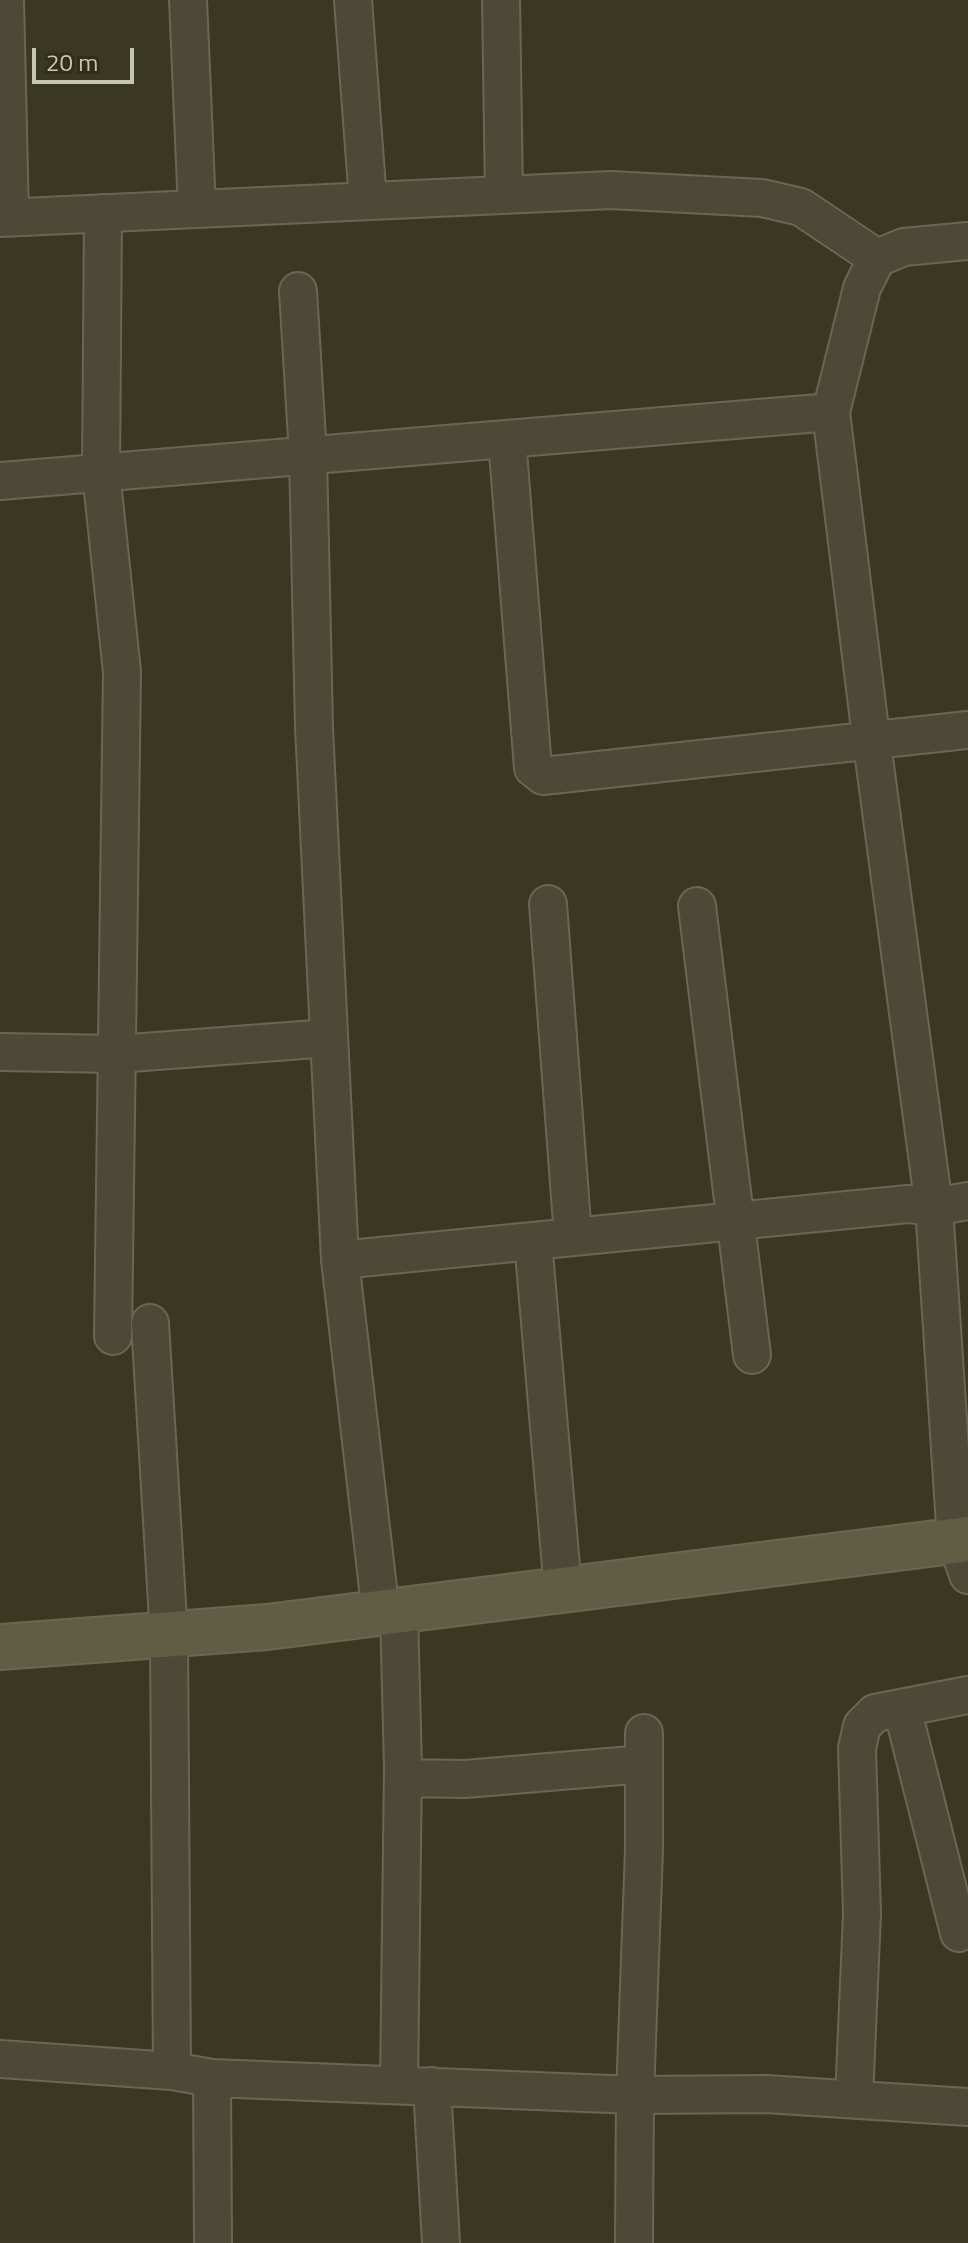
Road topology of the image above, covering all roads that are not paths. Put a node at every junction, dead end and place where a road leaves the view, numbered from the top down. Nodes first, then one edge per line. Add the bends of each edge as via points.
1 (5, 0) edge
2 (188, 0) edge
3 (353, 0) edge
4 (501, 0) edge
5 (504, 195) junction
6 (368, 201) junction
7 (197, 209) junction
8 (103, 213) junction
9 (5, 218) edge
10 (968, 241) edge
11 (877, 258) junction
12 (298, 291) dead end
13 (831, 412) junction
14 (507, 439) junction
15 (308, 455) junction
16 (101, 472) junction
17 (0, 481) edge
18 (968, 730) edge
19 (872, 742) junction
20 (548, 904) dead end
21 (697, 906) dead end
22 (329, 1038) junction
23 (0, 1052) edge
24 (117, 1054) junction
25 (951, 1204) edge
26 (735, 1221) junction
27 (573, 1237) junction
28 (533, 1241) junction
29 (340, 1260) junction
30 (150, 1323) dead end
31 (113, 1336) dead end
32 (752, 1355) dead end
33 (957, 1376) edge
34 (964, 1551) edge
35 (563, 1590) junction
36 (390, 1613) junction
37 (169, 1636) junction
38 (0, 1647) edge
39 (968, 1695) edge
40 (902, 1708) junction
41 (403, 1778) junction
42 (959, 1933) dead end
43 (0, 2059) edge
44 (172, 2071) junction
45 (212, 2078) junction
46 (415, 2085) junction
47 (635, 2095) junction
48 (854, 2099) junction
49 (968, 2107) edge
50 (213, 2243) edge
51 (441, 2243) edge
52 (634, 2243) edge

1 - 9 street
2 - 7 street
3 - 6 street
4 - 5 street
5 - 6 street
5 - 11 street via 611,190 762,198 801,207
6 - 7 street
7 - 8 street
8 - 9 street
8 - 16 street
10 - 11 street via 904,247
11 - 13 street via 862,288
12 - 15 street
13 - 14 street
13 - 19 street
14 - 15 street
14 - 19 street via 533,768 554,777
15 - 16 street
15 - 22 street
16 - 17 street
16 - 24 street via 122,672
18 - 19 street
19 - 25 street
20 - 27 street
21 - 26 street
22 - 24 street
22 - 29 street
23 - 24 street
24 - 31 street
25 - 26 street
25 - 33 street
26 - 27 street
26 - 32 street
27 - 28 street
28 - 29 street
28 - 35 street
29 - 36 street
30 - 37 street
33 - 34 street
34 - 35 street
35 - 36 street
36 - 37 street
36 - 41 street
37 - 38 street
37 - 44 street
39 - 40 street
40 - 42 street
40 - 48 street via 875,1713 862,1726 857,1748 862,1914
41 - 46 street
41 - 47 street via 465,1779 644,1748
43 - 44 street
44 - 45 street
45 - 46 street
45 - 50 street
46 - 47 street
46 - 51 street
47 - 48 street
47 - 52 street
48 - 49 street

